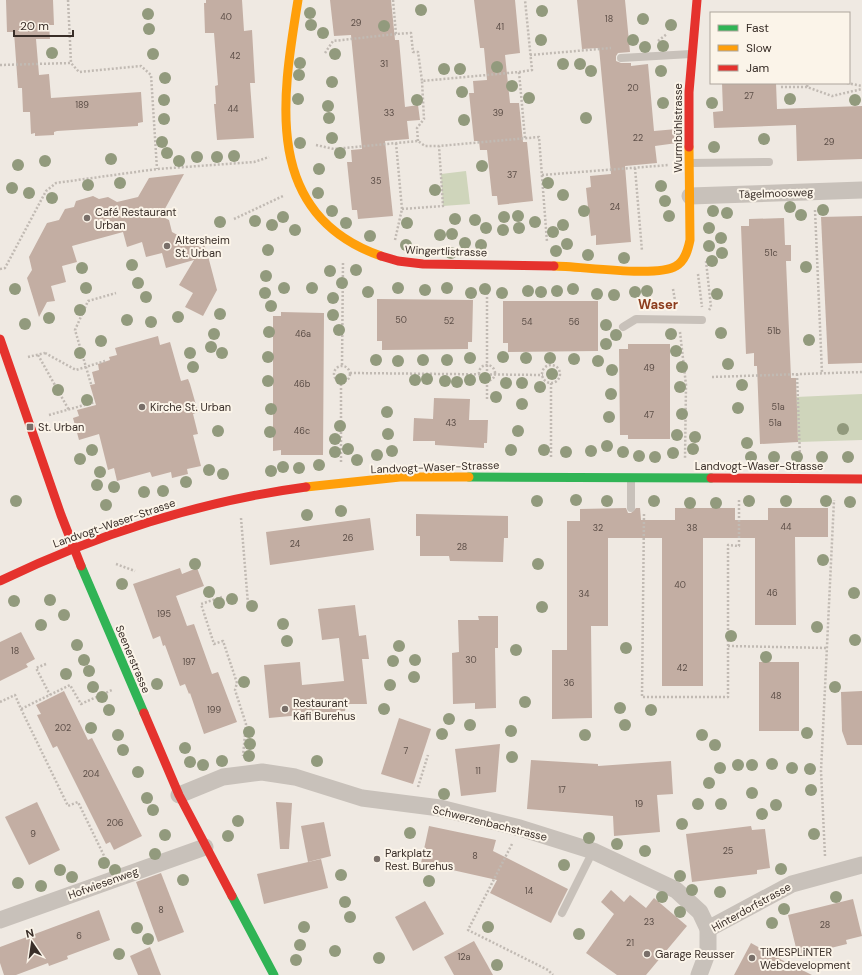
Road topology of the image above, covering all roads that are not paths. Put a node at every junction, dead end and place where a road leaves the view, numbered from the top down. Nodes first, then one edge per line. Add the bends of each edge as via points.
1 (298, 0) edge
2 (697, 0) edge
3 (691, 54) junction
4 (621, 58) dead end
5 (769, 162) dead end
6 (689, 163) junction
7 (862, 190) edge
8 (690, 196) junction
9 (686, 256) joint
10 (702, 320) road end
11 (623, 327) dead end
12 (0, 339) edge
13 (631, 478) junction
14 (862, 479) edge
15 (631, 508) dead end
16 (74, 548) junction
17 (0, 581) edge
18 (179, 795) junction
19 (206, 847) junction
20 (593, 852) junction
21 (862, 865) edge
22 (562, 913) dead end
23 (0, 920) edge
24 (708, 929) junction
25 (274, 975) edge
26 (699, 975) edge

1 - 9 street, Wingertlistrasse via 285,82 285,141 291,166 311,205 323,220 346,239 366,251 390,260 414,264 656,271 675,267
2 - 3 street, Wurmbühlstrasse
3 - 4 lane
3 - 6 street, Wurmbühlstrasse
5 - 6 lane
6 - 8 street, Wurmbühlstrasse
7 - 8 street, Tägelmoosweg
8 - 9 street, Wurmbühlstrasse via 690,240
10 - 11 lane via 636,319
12 - 16 street, Seenerstrasse
13 - 14 street, Landvogt-Waser-Strasse
13 - 15 lane
13 - 16 street, Landvogt-Waser-Strasse via 400,477 326,484 222,502
16 - 17 street, Landvogt-Waser-Strasse
16 - 18 street, Seenerstrasse
18 - 19 street, Seenerstrasse
18 - 20 street, Schwerzenbachstrasse via 224,777 262,772 295,777 362,798 440,808 520,828
19 - 23 street, Hofwiesenweg
19 - 25 street, Seenerstrasse
20 - 22 lane
20 - 24 street, Schwerzenbachstrasse via 676,890 700,912
21 - 24 street, Hinterdorfstrasse via 792,884
24 - 26 street, Hinterdorfstrasse via 708,951

